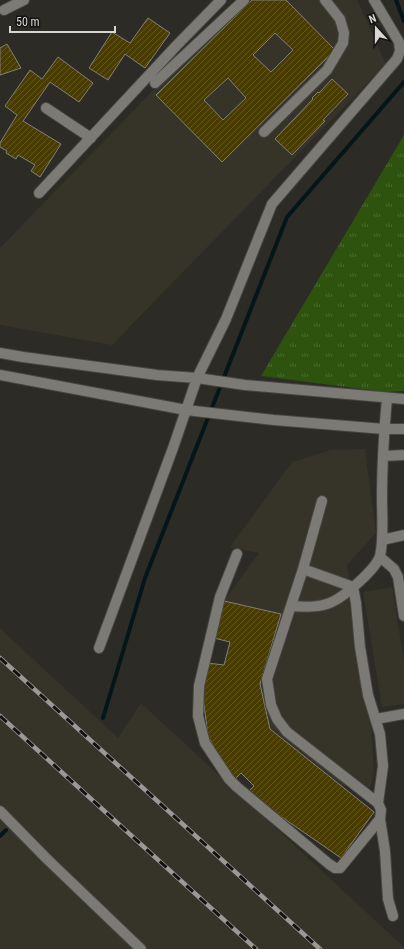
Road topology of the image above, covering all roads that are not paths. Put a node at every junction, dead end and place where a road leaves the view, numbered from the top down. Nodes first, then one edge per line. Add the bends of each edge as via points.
1 (24, 0) edge
2 (221, 0) edge
3 (244, 0) edge
4 (327, 0) edge
5 (374, 0) edge
6 (4, 10) dead end
7 (155, 83) dead end
8 (46, 108) dead end
9 (264, 132) dead end
10 (91, 138) junction
11 (39, 193) dead end
12 (0, 353) edge
13 (0, 375) edge
14 (197, 378) junction
15 (387, 398) junction
16 (404, 399) edge
17 (186, 410) junction
18 (384, 429) junction
19 (404, 429) edge
20 (404, 455) edge
21 (383, 456) junction
22 (322, 501) dead end
23 (404, 535) edge
24 (382, 540) junction
25 (237, 554) dead end
26 (380, 556) junction
27 (303, 569) junction
28 (353, 587) junction
29 (291, 606) junction
30 (404, 616) edge
31 (99, 648) dead end
32 (404, 714) edge
33 (376, 719) junction
34 (378, 803) junction
35 (0, 811) edge
36 (380, 819) junction
37 (393, 916) dead end
38 (141, 949) edge

1 - 6 street
2 - 10 street
3 - 7 street
4 - 9 street via 340,19 344,33 342,43 327,70
5 - 14 street via 400,42 397,60 272,204 226,319
8 - 10 street
10 - 11 street
12 - 14 street
13 - 17 street
14 - 15 street
14 - 17 street
15 - 16 street
15 - 18 street
17 - 18 street
17 - 31 street
18 - 19 street
18 - 21 street
20 - 21 street
21 - 24 street
22 - 27 street
23 - 24 street
24 - 26 street
25 - 36 street via 220,597 199,686 198,716 205,743 237,787 335,868 340,868
26 - 28 street via 372,569
26 - 30 street via 394,569 398,577
27 - 28 street
27 - 29 street
28 - 29 street via 332,602 310,608
28 - 33 street via 368,695
29 - 34 street via 267,679 276,719 287,732
32 - 33 street
33 - 34 street via 383,766
34 - 36 street via 381,810
35 - 38 street
36 - 37 street via 388,899

